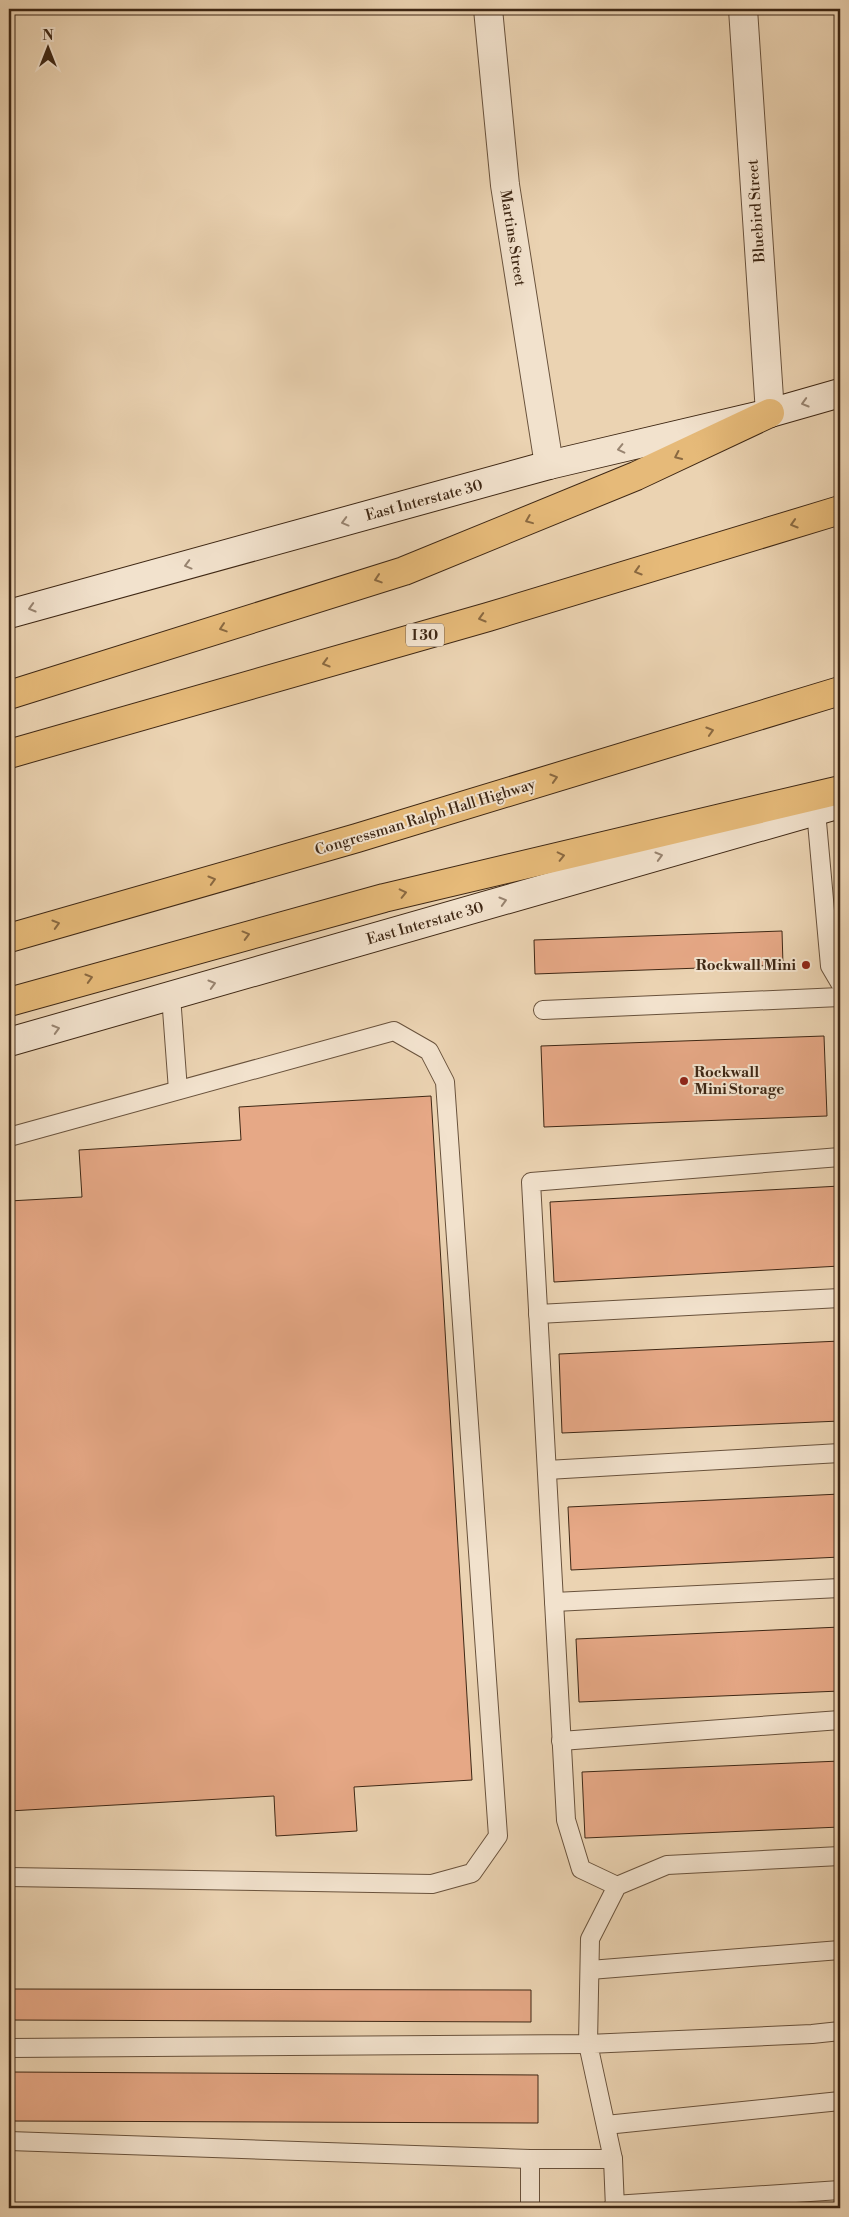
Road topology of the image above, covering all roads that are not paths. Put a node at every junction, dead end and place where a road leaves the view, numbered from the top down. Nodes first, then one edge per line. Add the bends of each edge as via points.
1 (488, 9) edge
2 (743, 9) edge
3 (840, 393) edge
4 (770, 413) junction
5 (550, 466) junction
6 (840, 510) edge
7 (9, 614) edge
8 (840, 691) edge
9 (9, 695) edge
10 (9, 754) edge
11 (840, 790) edge
12 (828, 808) edge
13 (9, 938) edge
14 (840, 983) edge
15 (171, 996) junction
16 (840, 997) edge
17 (9, 1002) edge
18 (543, 1010) dead end
19 (9, 1042) edge
20 (178, 1090) junction
21 (9, 1137) edge
22 (840, 1157) edge
23 (840, 1298) edge
24 (538, 1314) junction
25 (840, 1453) edge
26 (547, 1470) junction
27 (840, 1588) edge
28 (554, 1602) junction
29 (840, 1720) edge
30 (561, 1741) junction
31 (840, 1856) edge
32 (9, 1877) edge
33 (617, 1886) junction
34 (840, 1950) edge
35 (590, 1970) junction
36 (840, 2031) edge
37 (588, 2044) junction
38 (9, 2048) edge
39 (840, 2101) edge
40 (606, 2126) junction
41 (9, 2141) edge
42 (530, 2159) junction
43 (614, 2159) junction
44 (840, 2190) edge
45 (614, 2207) edge
46 (530, 2208) edge

1 - 5 main road, Martins Street via 505,185
2 - 4 main road, Bluebird Street
3 -> 4 main road, East Interstate 30
4 -> 5 main road, East Interstate 30
4 -> 9 highway via 636,476 404,570
5 -> 7 main road, East Interstate 30
6 -> 10 highway, I 30 via 488,617
13 -> 8 highway, Congressman Ralph Hall Highway via 357,838
17 -> 11 highway via 384,898
12 - 14 lane via 830,966
15 -> 12 main road, East Interstate 30
19 -> 15 main road, East Interstate 30
15 - 20 lane
16 - 18 lane
20 - 21 lane
20 - 32 lane via 394,1031 429,1050 445,1082 498,1836 472,1873 432,1884
22 - 24 lane via 531,1182
23 - 24 lane
24 - 26 lane
25 - 26 lane
26 - 28 lane
27 - 28 lane
28 - 30 lane
29 - 30 lane
30 - 33 lane via 566,1820 581,1869
31 - 33 lane via 667,1865
33 - 35 lane via 590,1939
34 - 35 lane
35 - 37 lane
36 - 37 lane
37 - 38 lane
37 - 40 lane
39 - 40 lane
40 - 43 lane
41 - 42 lane
42 - 43 lane
42 - 46 lane
43 - 45 lane
44 - 45 lane

